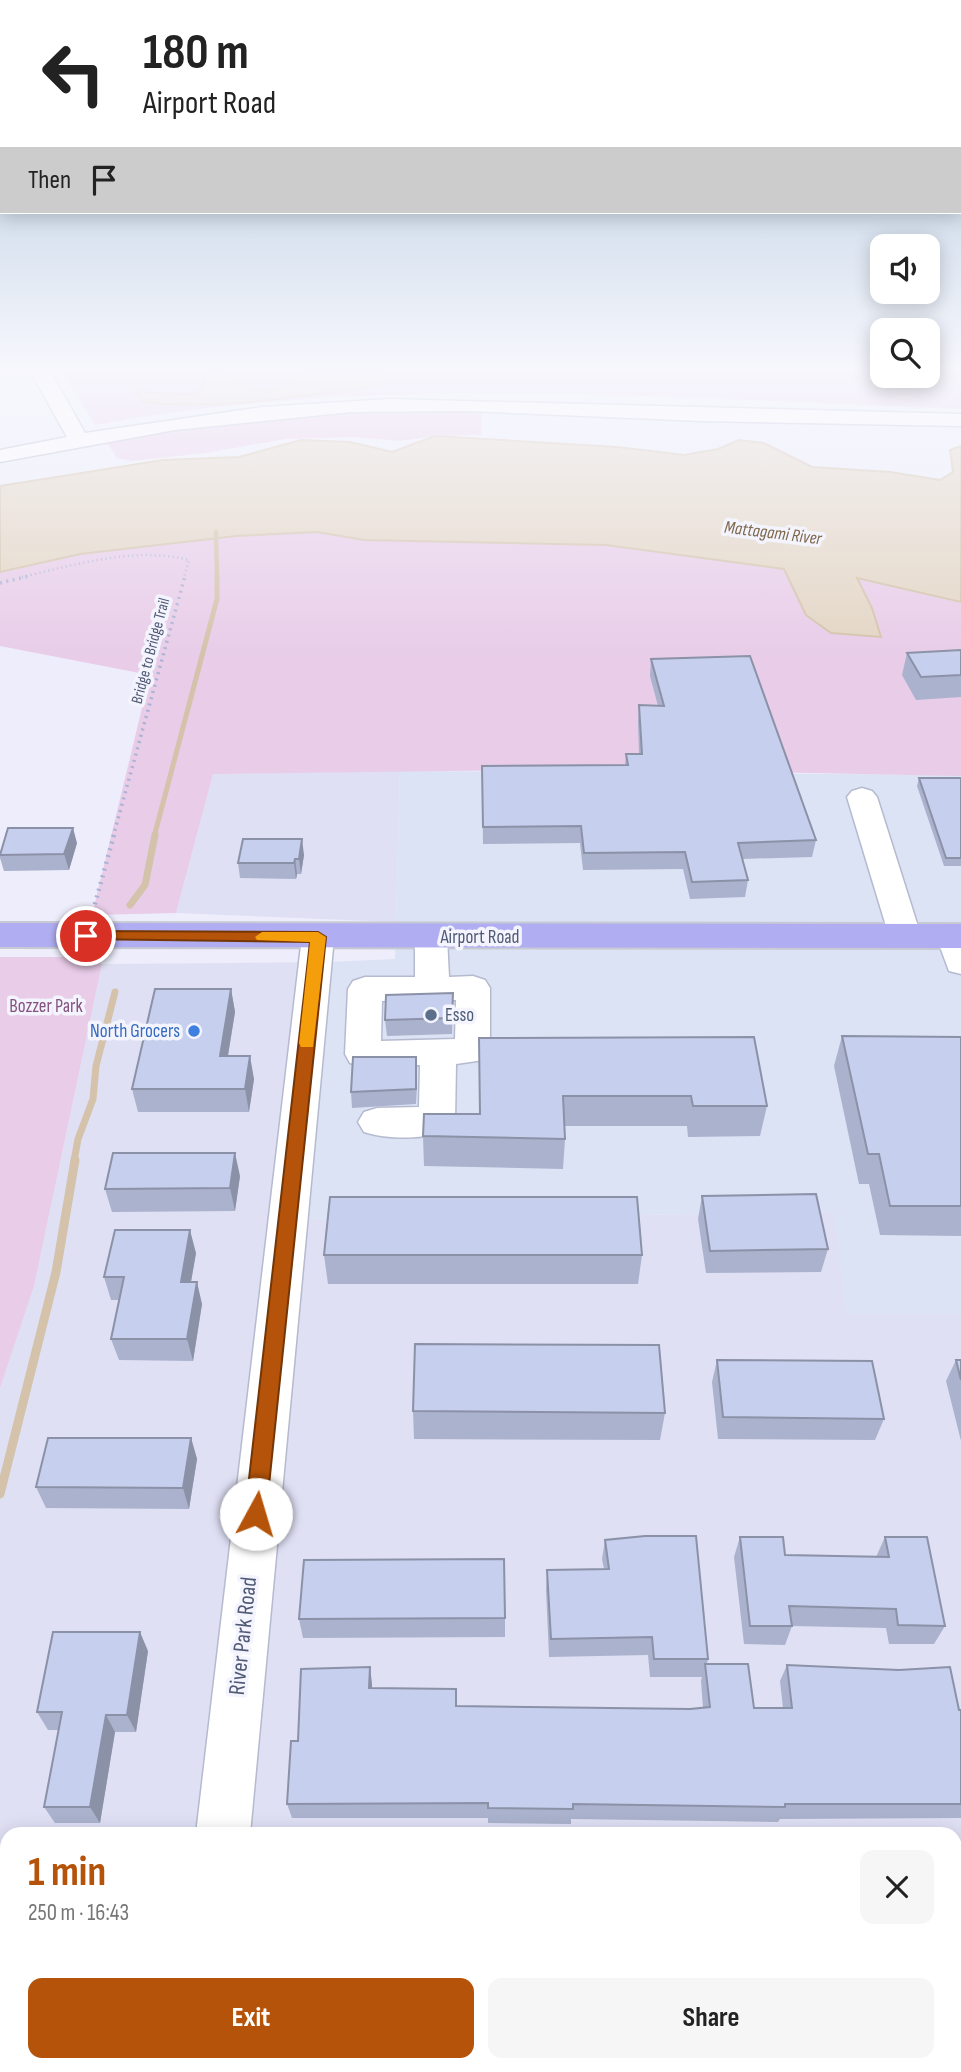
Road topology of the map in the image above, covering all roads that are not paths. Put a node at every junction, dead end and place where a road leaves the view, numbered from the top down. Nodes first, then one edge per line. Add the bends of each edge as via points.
1 (862, 797) dead end
2 (0, 935) edge
3 (905, 936) junction
4 (318, 937) junction
5 (431, 937) junction
6 (958, 945) edge
7 (432, 989) junction
8 (438, 1052) junction
9 (377, 1122) dead end
10 (224, 1827) edge

1 - 3 street
2 - 4 main road, Airport Road
3 - 5 main road, Airport Road
3 - 6 main road, Airport Road
4 - 5 main road, Airport Road
4 - 10 street, River Park Road
5 - 7 street
7 - 8 street via 473,988 472,1051
7 - 8 street via 365,989 363,1054
8 - 9 street via 437,1121

